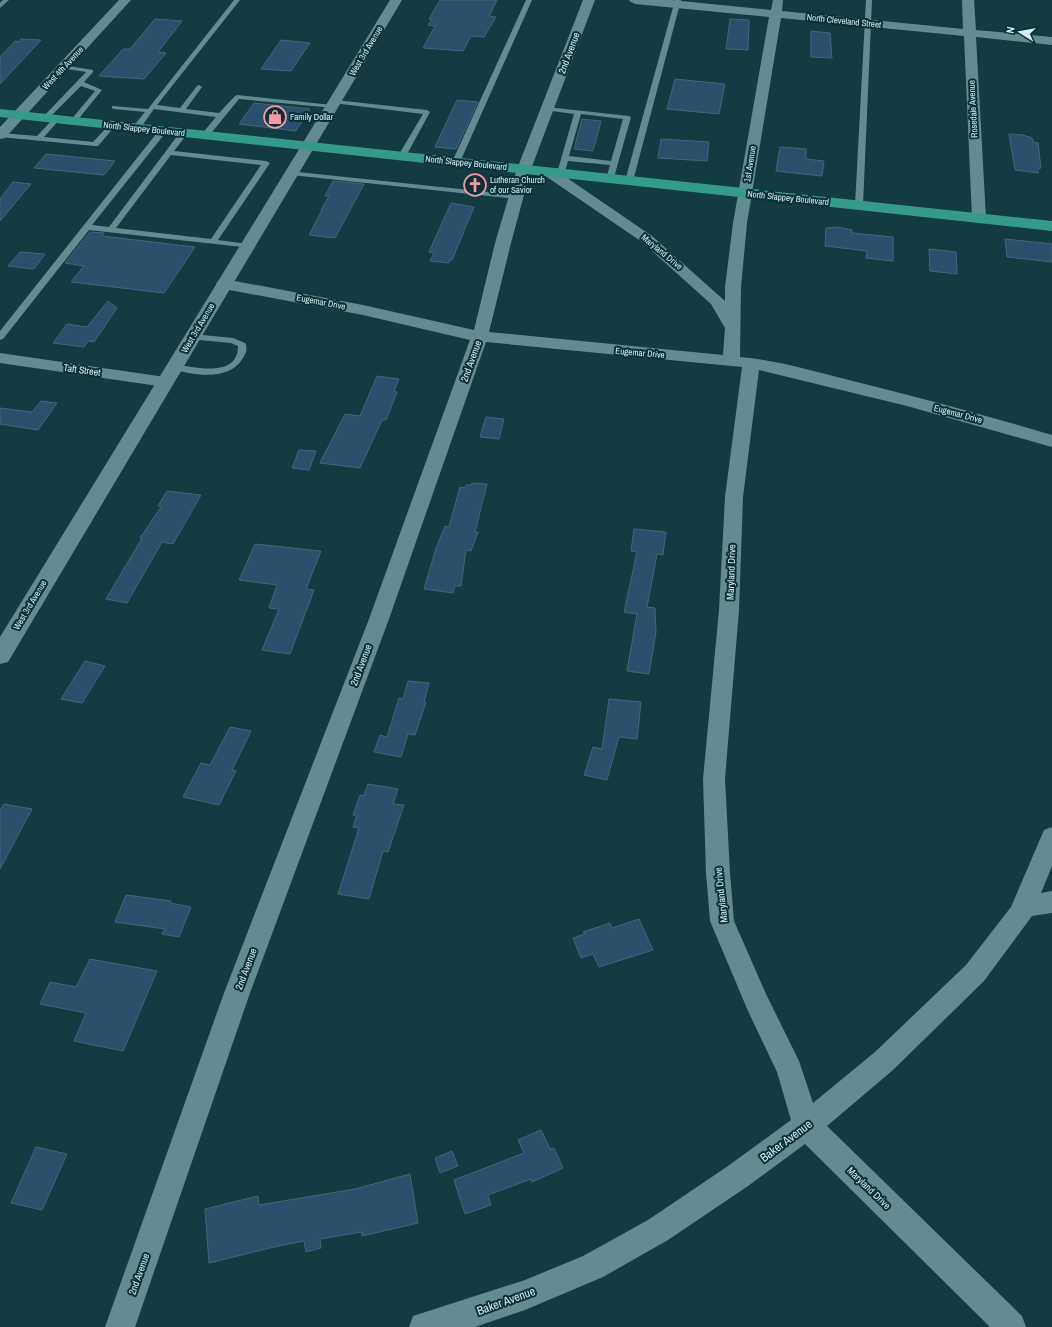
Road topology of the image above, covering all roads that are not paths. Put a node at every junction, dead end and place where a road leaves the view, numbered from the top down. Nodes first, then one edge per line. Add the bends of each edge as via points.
1 (6, 0) edge
2 (125, 0) edge
3 (237, 0) edge
4 (396, 0) edge
5 (529, 0) edge
6 (589, 0) edge
7 (636, 0) edge
8 (869, 0) edge
9 (968, 0) edge
10 (677, 2) edge
11 (0, 6) edge
12 (777, 7) edge
13 (868, 23) junction
14 (970, 33) junction
15 (1052, 41) edge
16 (63, 67) junction
17 (79, 83) junction
18 (199, 87) dead end
19 (334, 105) junction
20 (114, 107) dead end
21 (151, 109) junction
22 (547, 109) junction
23 (182, 110) junction
24 (578, 112) junction
25 (0, 113) edge
26 (19, 115) junction
27 (221, 115) junction
28 (51, 118) junction
29 (74, 121) junction
30 (112, 125) junction
31 (136, 128) junction
32 (163, 131) junction
33 (184, 133) junction
34 (0, 135) edge
35 (205, 135) junction
36 (39, 138) junction
37 (308, 146) junction
38 (169, 153) junction
39 (402, 156) junction
40 (565, 158) junction
41 (456, 162) junction
42 (614, 162) junction
43 (524, 169) junction
44 (291, 173) junction
45 (555, 173) junction
46 (610, 178) junction
47 (629, 181) junction
48 (746, 193) junction
49 (516, 197) junction
50 (859, 205) junction
51 (979, 218) junction
52 (1052, 226) edge
53 (87, 227) junction
54 (111, 230) junction
55 (213, 242) junction
56 (248, 246) junction
57 (224, 284) junction
58 (733, 328) junction
59 (0, 336) edge
60 (480, 336) junction
61 (192, 337) junction
62 (0, 358) edge
63 (741, 362) junction
64 (169, 374) junction
65 (1052, 441) edge
66 (0, 656) edge
67 (1052, 837) edge
68 (1052, 902) edge
69 (1024, 906) junction
70 (806, 1125) junction
71 (120, 1327) edge
72 (424, 1327) edge
73 (1010, 1327) edge

1 - 11 lane
2 - 16 street, West 4th Avenue
3 - 21 lane
4 - 19 street, West 3rd Avenue
5 - 41 lane
6 - 22 street, 2nd Avenue
7 - 10 street, North Cleveland Street
8 - 13 lane
9 - 14 street, Rosedale Avenue
10 - 12 street, North Cleveland Street
10 - 47 lane
12 - 13 street, North Cleveland Street
12 - 48 street, 1st Avenue
13 - 14 street, North Cleveland Street
13 - 50 lane
14 - 15 street, North Cleveland Street
14 - 51 street, Rosedale Avenue
16 - 17 lane via 91,71
16 - 26 street, West 4th Avenue
17 - 28 lane
17 - 29 lane via 99,90
18 - 23 lane
19 - 27 lane via 237,97
19 - 37 street, West 3rd Avenue
19 - 39 lane via 427,112
20 - 21 lane
21 - 23 lane
21 - 31 lane
22 - 24 lane
22 - 43 street, 2nd Avenue
23 - 27 lane
24 - 40 lane
24 - 42 lane via 627,117
25 - 26 main road, North Slappey Boulevard
26 - 28 main road, North Slappey Boulevard
26 - 34 street, West 4th Avenue
27 - 35 lane
28 - 29 main road, North Slappey Boulevard
28 - 36 lane
29 - 30 main road, North Slappey Boulevard
30 - 31 main road, North Slappey Boulevard
30 - 36 lane via 95,144
31 - 32 main road, North Slappey Boulevard
32 - 33 main road, North Slappey Boulevard
32 - 53 lane
33 - 35 main road, North Slappey Boulevard
33 - 38 lane
34 - 36 lane
35 - 37 main road, North Slappey Boulevard
37 - 39 main road, North Slappey Boulevard
37 - 44 street, West 3rd Avenue
38 - 54 lane
38 - 55 lane via 266,163
39 - 41 main road, North Slappey Boulevard
40 - 42 lane
40 - 45 lane
41 - 43 main road, North Slappey Boulevard
42 - 46 lane
43 - 45 main road, North Slappey Boulevard
43 - 49 street, 2nd Avenue
44 - 49 lane
44 - 56 street, West 3rd Avenue
45 - 46 main road, North Slappey Boulevard
45 - 58 street, Maryland Drive via 662,251 717,301
46 - 47 main road, North Slappey Boulevard
47 - 48 main road, North Slappey Boulevard
48 - 50 main road, North Slappey Boulevard
48 - 58 street, 1st Avenue via 733,287
49 - 60 street, 2nd Avenue
50 - 51 main road, North Slappey Boulevard
51 - 52 main road, North Slappey Boulevard
53 - 54 lane
53 - 59 lane
54 - 55 lane
55 - 56 lane
56 - 57 street, West 3rd Avenue
57 - 60 street, Eugemar Drive via 363,310
57 - 61 street, West 3rd Avenue
58 - 63 street, Maryland Drive
60 - 63 street, Eugemar Drive
60 - 71 street, 2nd Avenue via 378,619 237,994
61 - 64 street, West 3rd Avenue
61 - 64 lane via 233,342 242,345 243,350 235,365 226,370
62 - 64 street, Taft Street
63 - 65 street, Eugemar Drive via 781,368 868,390
63 - 70 street, Maryland Drive via 729,610 714,779 722,921 790,1070
64 - 66 street, West 3rd Avenue
67 - 69 street, Baker Avenue
68 - 69 street
69 - 70 street, Baker Avenue via 976,973 884,1061
70 - 72 street, Baker Avenue via 738,1176 664,1226 593,1267 525,1295
70 - 73 street, Maryland Drive

